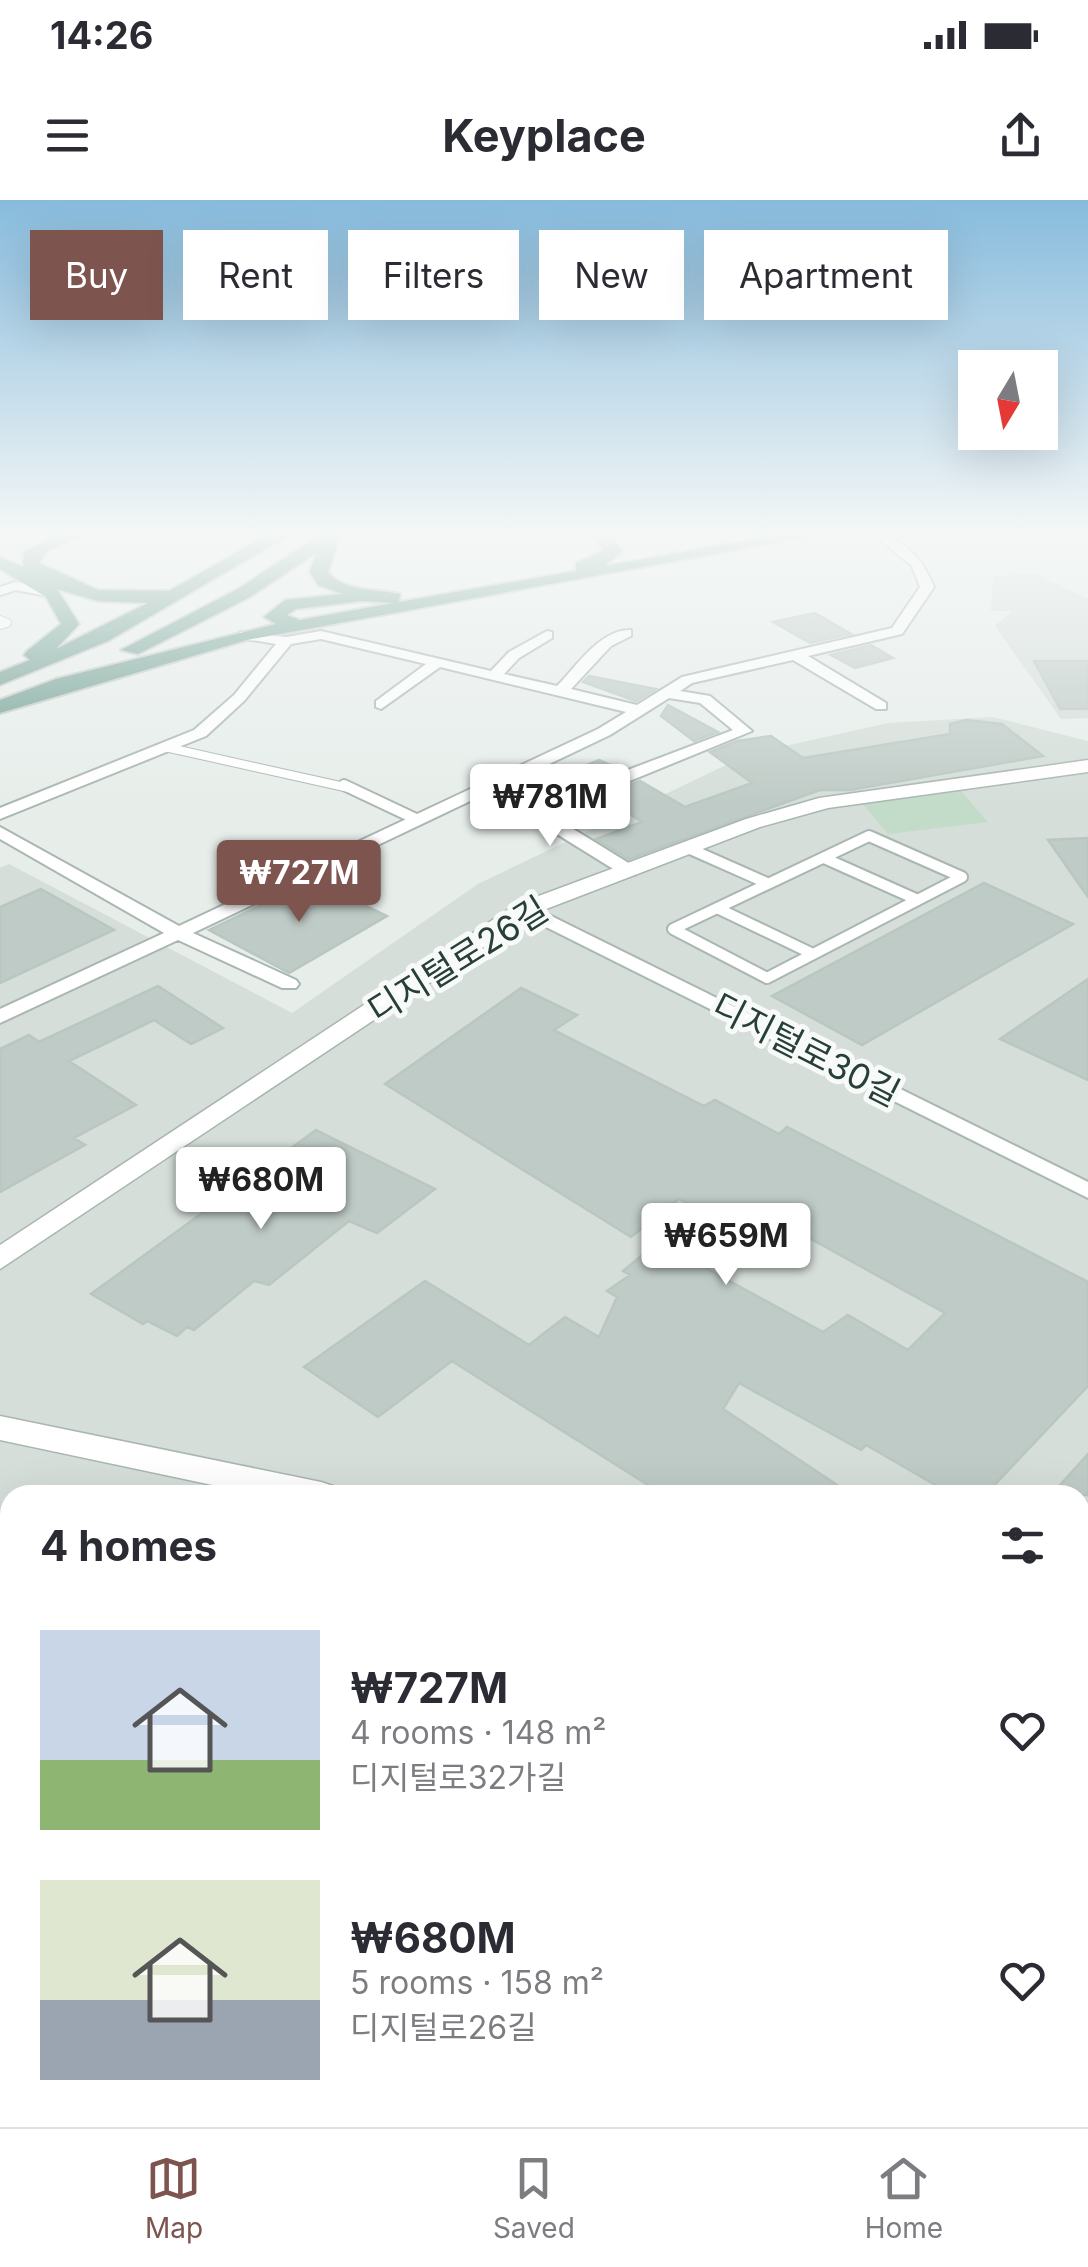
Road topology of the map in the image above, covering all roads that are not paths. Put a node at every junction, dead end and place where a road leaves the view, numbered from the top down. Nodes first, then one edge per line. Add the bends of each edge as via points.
1 (69, 625) edge
2 (124, 625) edge
3 (179, 625) edge
4 (304, 625) edge
5 (901, 625) edge
6 (626, 633) dead end
7 (245, 635) junction
8 (547, 635) dead end
9 (286, 642) junction
10 (796, 656) junction
11 (435, 664) junction
12 (494, 676) junction
13 (0, 678) edge
14 (45, 691) junction
15 (561, 692) junction
16 (666, 693) junction
17 (381, 704) dead end
18 (881, 706) dead end
19 (0, 707) edge
20 (640, 710) junction
21 (165, 747) junction
22 (1088, 766) edge
23 (508, 778) junction
24 (562, 800) junction
25 (0, 814) edge
26 (418, 820) junction
27 (0, 832) edge
28 (688, 848) junction
29 (824, 858) junction
30 (630, 870) junction
31 (766, 883) junction
32 (918, 900) junction
33 (716, 908) junction
34 (525, 909) junction
35 (178, 933) junction
36 (814, 954) junction
37 (289, 984) dead end
38 (0, 1017) edge
39 (1088, 1191) edge
40 (0, 1259) edge
41 (0, 1428) edge
42 (273, 1485) edge

1 - 13 main road
2 - 13 main road
3 - 14 main road
4 - 7 main road
5 - 10 street
6 - 15 street via 606,642
7 - 9 street
7 - 14 main road
8 - 12 street
9 - 11 street via 321,635
9 - 21 street via 200,733
10 - 16 street via 687,680
10 - 18 street
11 - 12 street
11 - 17 street
12 - 15 street
14 - 19 main road
15 - 20 street
16 - 20 street
16 - 24 street via 706,699 744,731
20 - 23 street
21 - 25 street
21 - 26 lane via 335,782
22 - 28 street, 디지털로26길 via 826,802
23 - 24 street
23 - 26 street
24 - 30 street via 537,814
26 - 35 street
27 - 35 street
28 - 30 street, 디지털로26길
28 - 31 lane
29 - 31 lane
29 - 32 lane
29 - 32 lane via 869,836 962,877
30 - 34 street, 디지털로26길
31 - 33 lane
32 - 36 lane
33 - 36 lane
33 - 36 lane via 673,930 767,978
34 - 39 street, 디지털로30길
34 - 40 street, 디지털로26길
35 - 37 street
35 - 38 street
41 - 42 street

